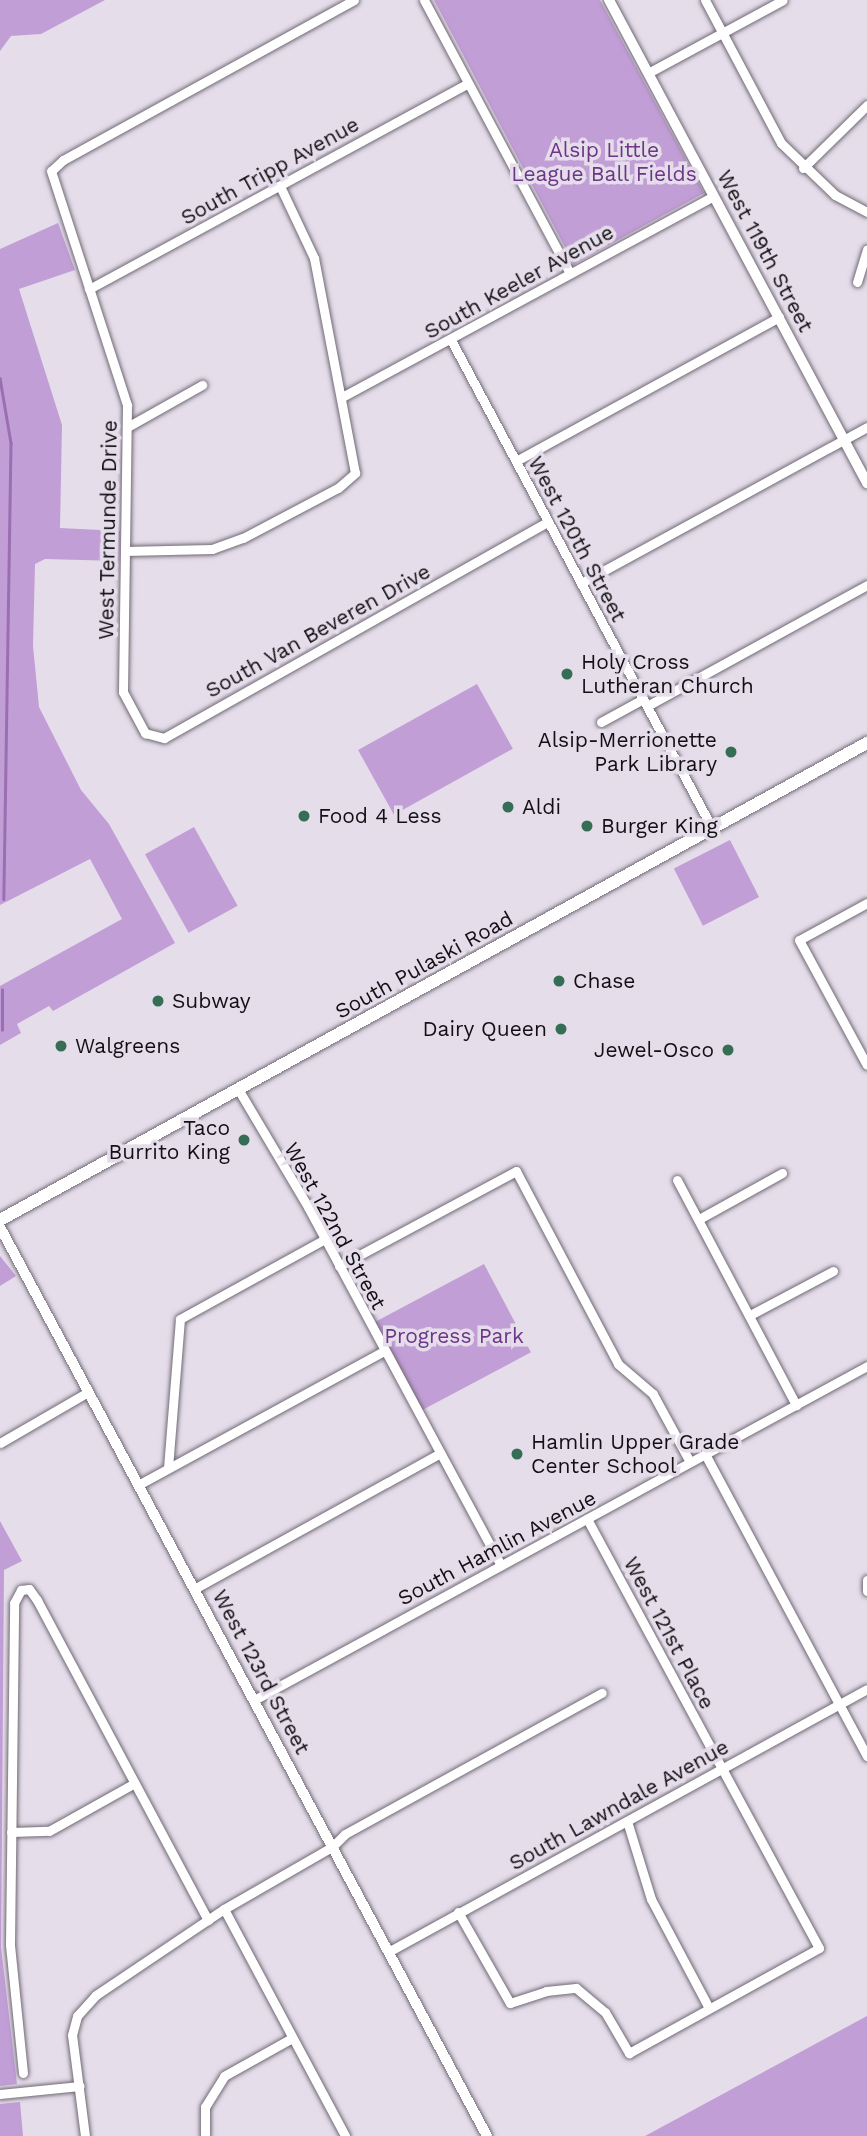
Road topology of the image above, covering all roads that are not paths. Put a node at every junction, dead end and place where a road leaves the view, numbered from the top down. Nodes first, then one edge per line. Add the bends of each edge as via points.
1 (354, 0) edge
2 (424, 0) edge
3 (609, 0) edge
4 (705, 0) edge
5 (783, 0) edge
6 (722, 32) junction
7 (648, 73) junction
8 (468, 83) junction
9 (867, 105) edge
10 (803, 168) junction
11 (280, 186) junction
12 (713, 196) junction
13 (867, 212) edge
14 (867, 250) edge
15 (570, 274) junction
16 (857, 282) dead end
17 (89, 289) junction
18 (779, 317) junction
19 (451, 340) junction
20 (202, 386) dead end
21 (342, 397) junction
22 (129, 426) junction
23 (867, 427) edge
24 (844, 440) junction
25 (516, 461) junction
26 (867, 483) edge
27 (548, 522) junction
28 (125, 551) junction
29 (581, 583) junction
30 (867, 585) edge
31 (123, 692) joint
32 (645, 702) junction
33 (601, 722) dead end
34 (867, 743) edge
35 (712, 828) junction
36 (867, 903) edge
37 (866, 1059) edge
38 (238, 1088) junction
39 (782, 1173) dead end
40 (677, 1180) dead end
41 (699, 1219) junction
42 (0, 1220) edge
43 (0, 1227) edge
44 (325, 1239) junction
45 (339, 1266) junction
46 (833, 1270) dead end
47 (750, 1315) junction
48 (384, 1351) junction
49 (867, 1366) edge
50 (88, 1392) junction
51 (796, 1405) junction
52 (0, 1443) edge
53 (440, 1453) junction
54 (705, 1454) junction
55 (690, 1462) junction
56 (168, 1468) junction
57 (138, 1485) junction
58 (587, 1519) junction
59 (501, 1565) junction
60 (867, 1580) edge
61 (194, 1589) junction
62 (867, 1591) edge
63 (867, 1689) edge
64 (602, 1693) dead end
65 (254, 1700) junction
66 (839, 1704) junction
67 (867, 1756) edge
68 (722, 1769) junction
69 (135, 1783) junction
70 (627, 1821) junction
71 (11, 1832) junction
72 (332, 1847) junction
73 (224, 1909) junction
74 (458, 1912) junction
75 (208, 1920) junction
76 (388, 1952) junction
77 (709, 2006) junction
78 (292, 2038) junction
79 (23, 2073) dead end
80 (80, 2086) junction
81 (0, 2094) edge
82 (85, 2136) edge
83 (205, 2136) edge
84 (345, 2136) edge
85 (487, 2136) edge

1 - 17 street, West Termunde Drive via 63,160 51,171
2 - 8 street
3 - 7 street, West 119th Street
4 - 6 street
5 - 6 street
6 - 7 street
6 - 10 street via 781,143
7 - 12 street, West 119th Street
8 - 11 street, South Tripp Avenue
8 - 15 street
9 - 10 street
10 - 13 street via 835,195
11 - 17 street, South Tripp Avenue
11 - 21 street via 314,258
12 - 15 street, South Keeler Avenue
12 - 18 street, West 119th Street
14 - 16 street
15 - 19 street, South Keeler Avenue
17 - 22 street, West Termunde Drive via 121,381
18 - 24 street, West 119th Street
18 - 25 street
19 - 21 street, South Keeler Avenue
19 - 25 street, West 120th Street
20 - 22 street
21 - 28 street via 355,473 338,488 243,538 212,549
22 - 28 street, West Termunde Drive
23 - 24 street
24 - 26 street, West 119th Street
24 - 29 street
25 - 27 street, West 120th Street
27 - 29 street, West 120th Street
27 - 31 street, South Van Beveren Drive via 164,738 145,733
28 - 31 street, West Termunde Drive
29 - 32 street, West 120th Street
30 - 32 street
32 - 33 street
32 - 35 street, West 120th Street
34 - 35 main road, South Pulaski Road
35 - 38 main road, South Pulaski Road
36 - 37 street via 799,940
38 - 42 main road, South Pulaski Road
38 - 44 street, West 122nd Street
39 - 41 street
40 - 41 street
41 - 47 street
43 - 50 street, West 123rd Street
44 - 45 street, West 122nd Street
44 - 56 street via 180,1319
45 - 48 street, West 122nd Street
45 - 55 street via 516,1171 618,1364 653,1394
46 - 47 street
47 - 51 street
48 - 53 street, West 122nd Street
48 - 56 street
49 - 51 street, South Hamlin Avenue
50 - 52 street
50 - 57 street, West 123rd Street
51 - 54 street, South Hamlin Avenue
53 - 59 street, West 122nd Street
53 - 61 street
54 - 55 street, South Hamlin Avenue
54 - 66 street
55 - 58 street, South Hamlin Avenue
56 - 57 street
57 - 61 street, West 123rd Street
58 - 59 street, South Hamlin Avenue
58 - 68 street, West 121st Place
59 - 65 street, South Hamlin Avenue
60 - 62 street
61 - 65 street, West 123rd Street
63 - 66 street, South Lawndale Avenue
64 - 72 street via 345,1833
65 - 72 street, West 123rd Street
66 - 67 street
66 - 68 street, South Lawndale Avenue
68 - 70 street, South Lawndale Avenue
68 - 77 street, West 121st Place via 819,1948
69 - 71 street via 50,1830
69 - 71 street via 37,1600 29,1590 21,1590 14,1603
69 - 75 street
70 - 74 street, South Lawndale Avenue
70 - 77 street via 651,1899
71 - 79 street via 10,1945
72 - 73 street
72 - 76 street, West 123rd Street
73 - 75 street
73 - 78 street
74 - 76 street, South Lawndale Avenue
74 - 77 street via 510,2003 546,1991 576,1988 605,2012 629,2053
75 - 80 street via 96,1995 77,2016 72,2035
76 - 85 street, West 123rd Street
78 - 83 street via 224,2076 205,2107
78 - 84 street
80 - 81 street
80 - 82 street

